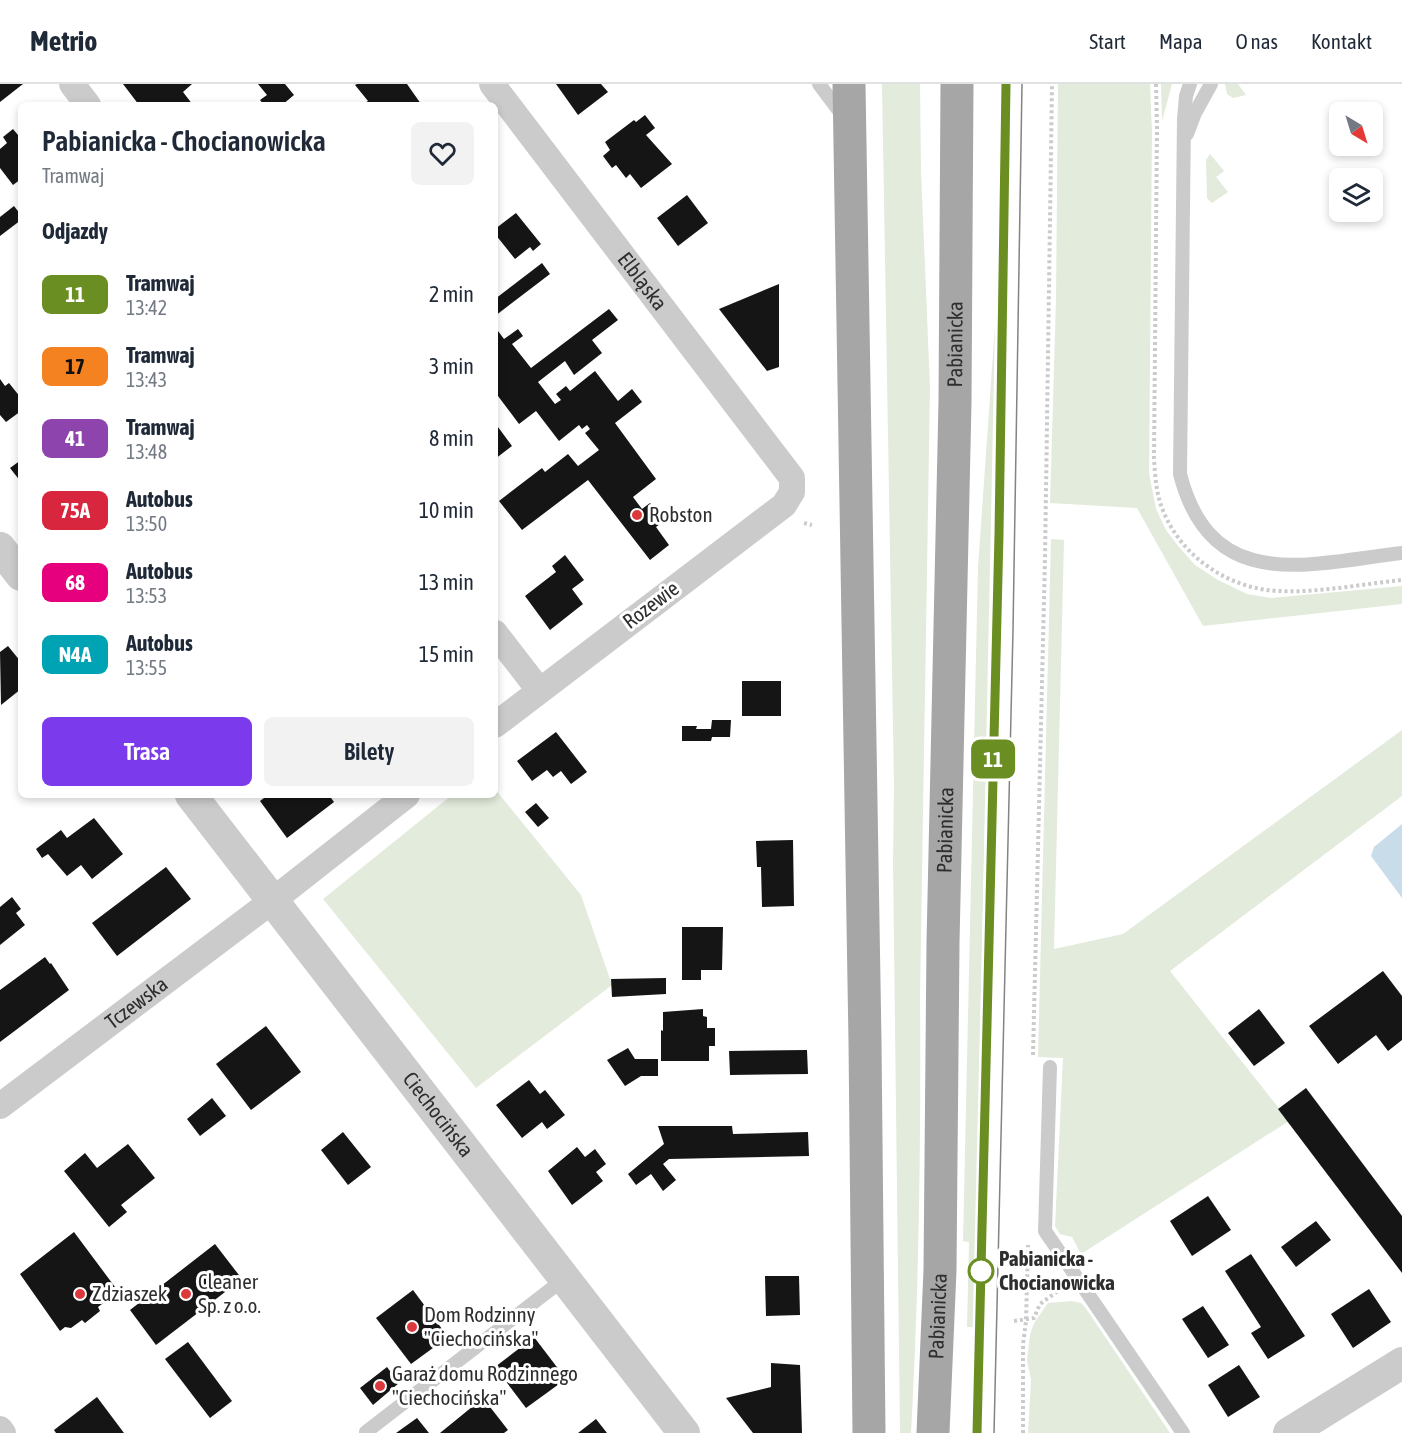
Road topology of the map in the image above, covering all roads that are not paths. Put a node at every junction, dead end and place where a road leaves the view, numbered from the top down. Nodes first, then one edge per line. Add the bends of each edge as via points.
1 (72, 84) edge
2 (492, 84) edge
3 (819, 84) edge
4 (849, 84) edge
5 (957, 84) edge
6 (1190, 84) edge
7 (1211, 84) edge
8 (86, 102) edge
9 (849, 124) junction
10 (1184, 141) junction
11 (792, 478) joint
12 (0, 548) edge
13 (1402, 554) edge
14 (18, 571) edge
15 (498, 637) edge
16 (539, 690) junction
17 (498, 723) edge
18 (193, 798) edge
19 (402, 798) edge
20 (273, 901) junction
21 (1050, 1067) dead end
22 (0, 1106) edge
23 (564, 1279) junction
24 (1402, 1363) edge
25 (0, 1429) edge
26 (366, 1432) edge
27 (3, 1433) edge
28 (684, 1433) edge
29 (869, 1433) edge
30 (933, 1433) edge
31 (1183, 1433) edge
32 (1289, 1433) edge

1 - 8 street
2 - 11 street, Elbląska
3 - 9 lane
4 - 9 main road
5 - 30 main road, Pabianicka via 940,1270
6 - 10 lane
7 - 10 lane
9 - 29 main road
10 - 13 lane via 1180,474 1197,520 1215,540 1262,564 1291,566
11 - 16 street, Rozewie via 792,492 784,504
12 - 14 street
15 - 16 street
16 - 17 street, Rozewie
18 - 20 street, Ciechocińska
19 - 20 street
20 - 22 street, Tczewska
20 - 23 street, Ciechocińska
21 - 31 lane via 1045,1231
23 - 26 lane
23 - 28 street, Ciechocińska
24 - 32 street
25 - 27 street

